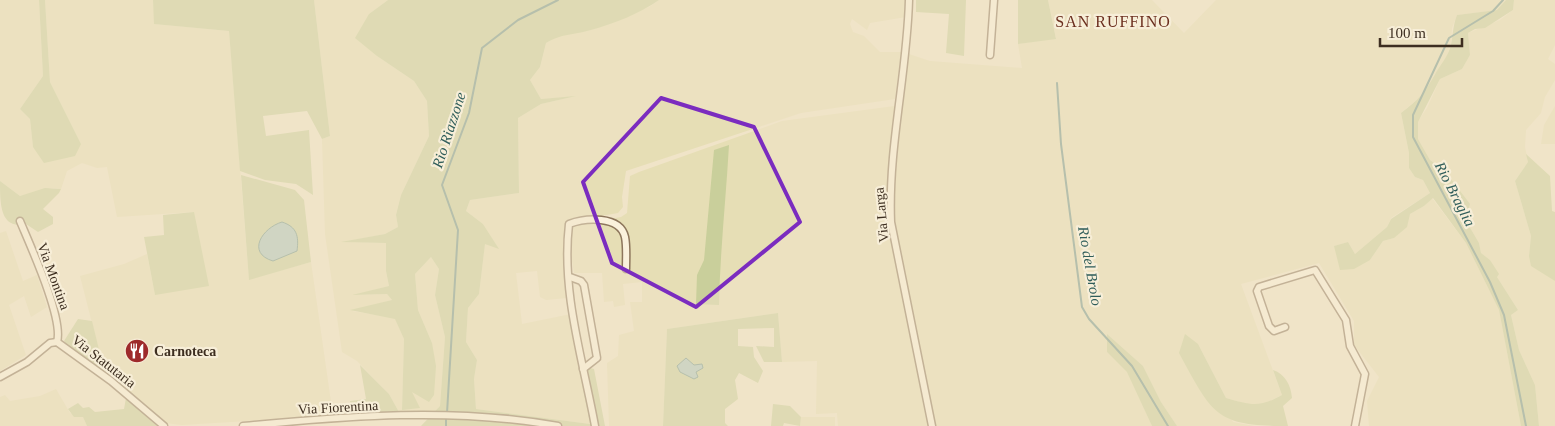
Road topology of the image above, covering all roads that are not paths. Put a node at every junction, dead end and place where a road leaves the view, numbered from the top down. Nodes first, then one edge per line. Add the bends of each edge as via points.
1 (909, 0) edge
2 (994, 0) edge
3 (990, 55) dead end
4 (20, 221) dead end
5 (626, 268) dead end
6 (570, 277) junction
7 (1285, 327) dead end
8 (57, 342) junction
9 (583, 369) junction
10 (0, 377) edge
11 (164, 426) edge
12 (243, 426) edge
13 (558, 426) edge
14 (595, 426) edge
15 (932, 426) edge
16 (1355, 426) edge

1 - 15 street, Via Larga via 894,137 891,222
2 - 3 street
4 - 8 street, Via Montina via 53,309 59,334
5 - 6 street via 625,235 620,228 602,220 577,221 569,224
6 - 9 street via 570,304 582,351
6 - 9 street via 584,285 597,358
7 - 16 street via 1274,331 1269,326 1257,291 1259,287 1315,270 1346,320 1350,346 1365,374
8 - 10 street, Via Statutaria via 50,343 27,362
8 - 11 street, Via Statutaria via 111,381
9 - 14 street
12 - 13 street, Via Fiorentina via 358,417 459,416 512,418

